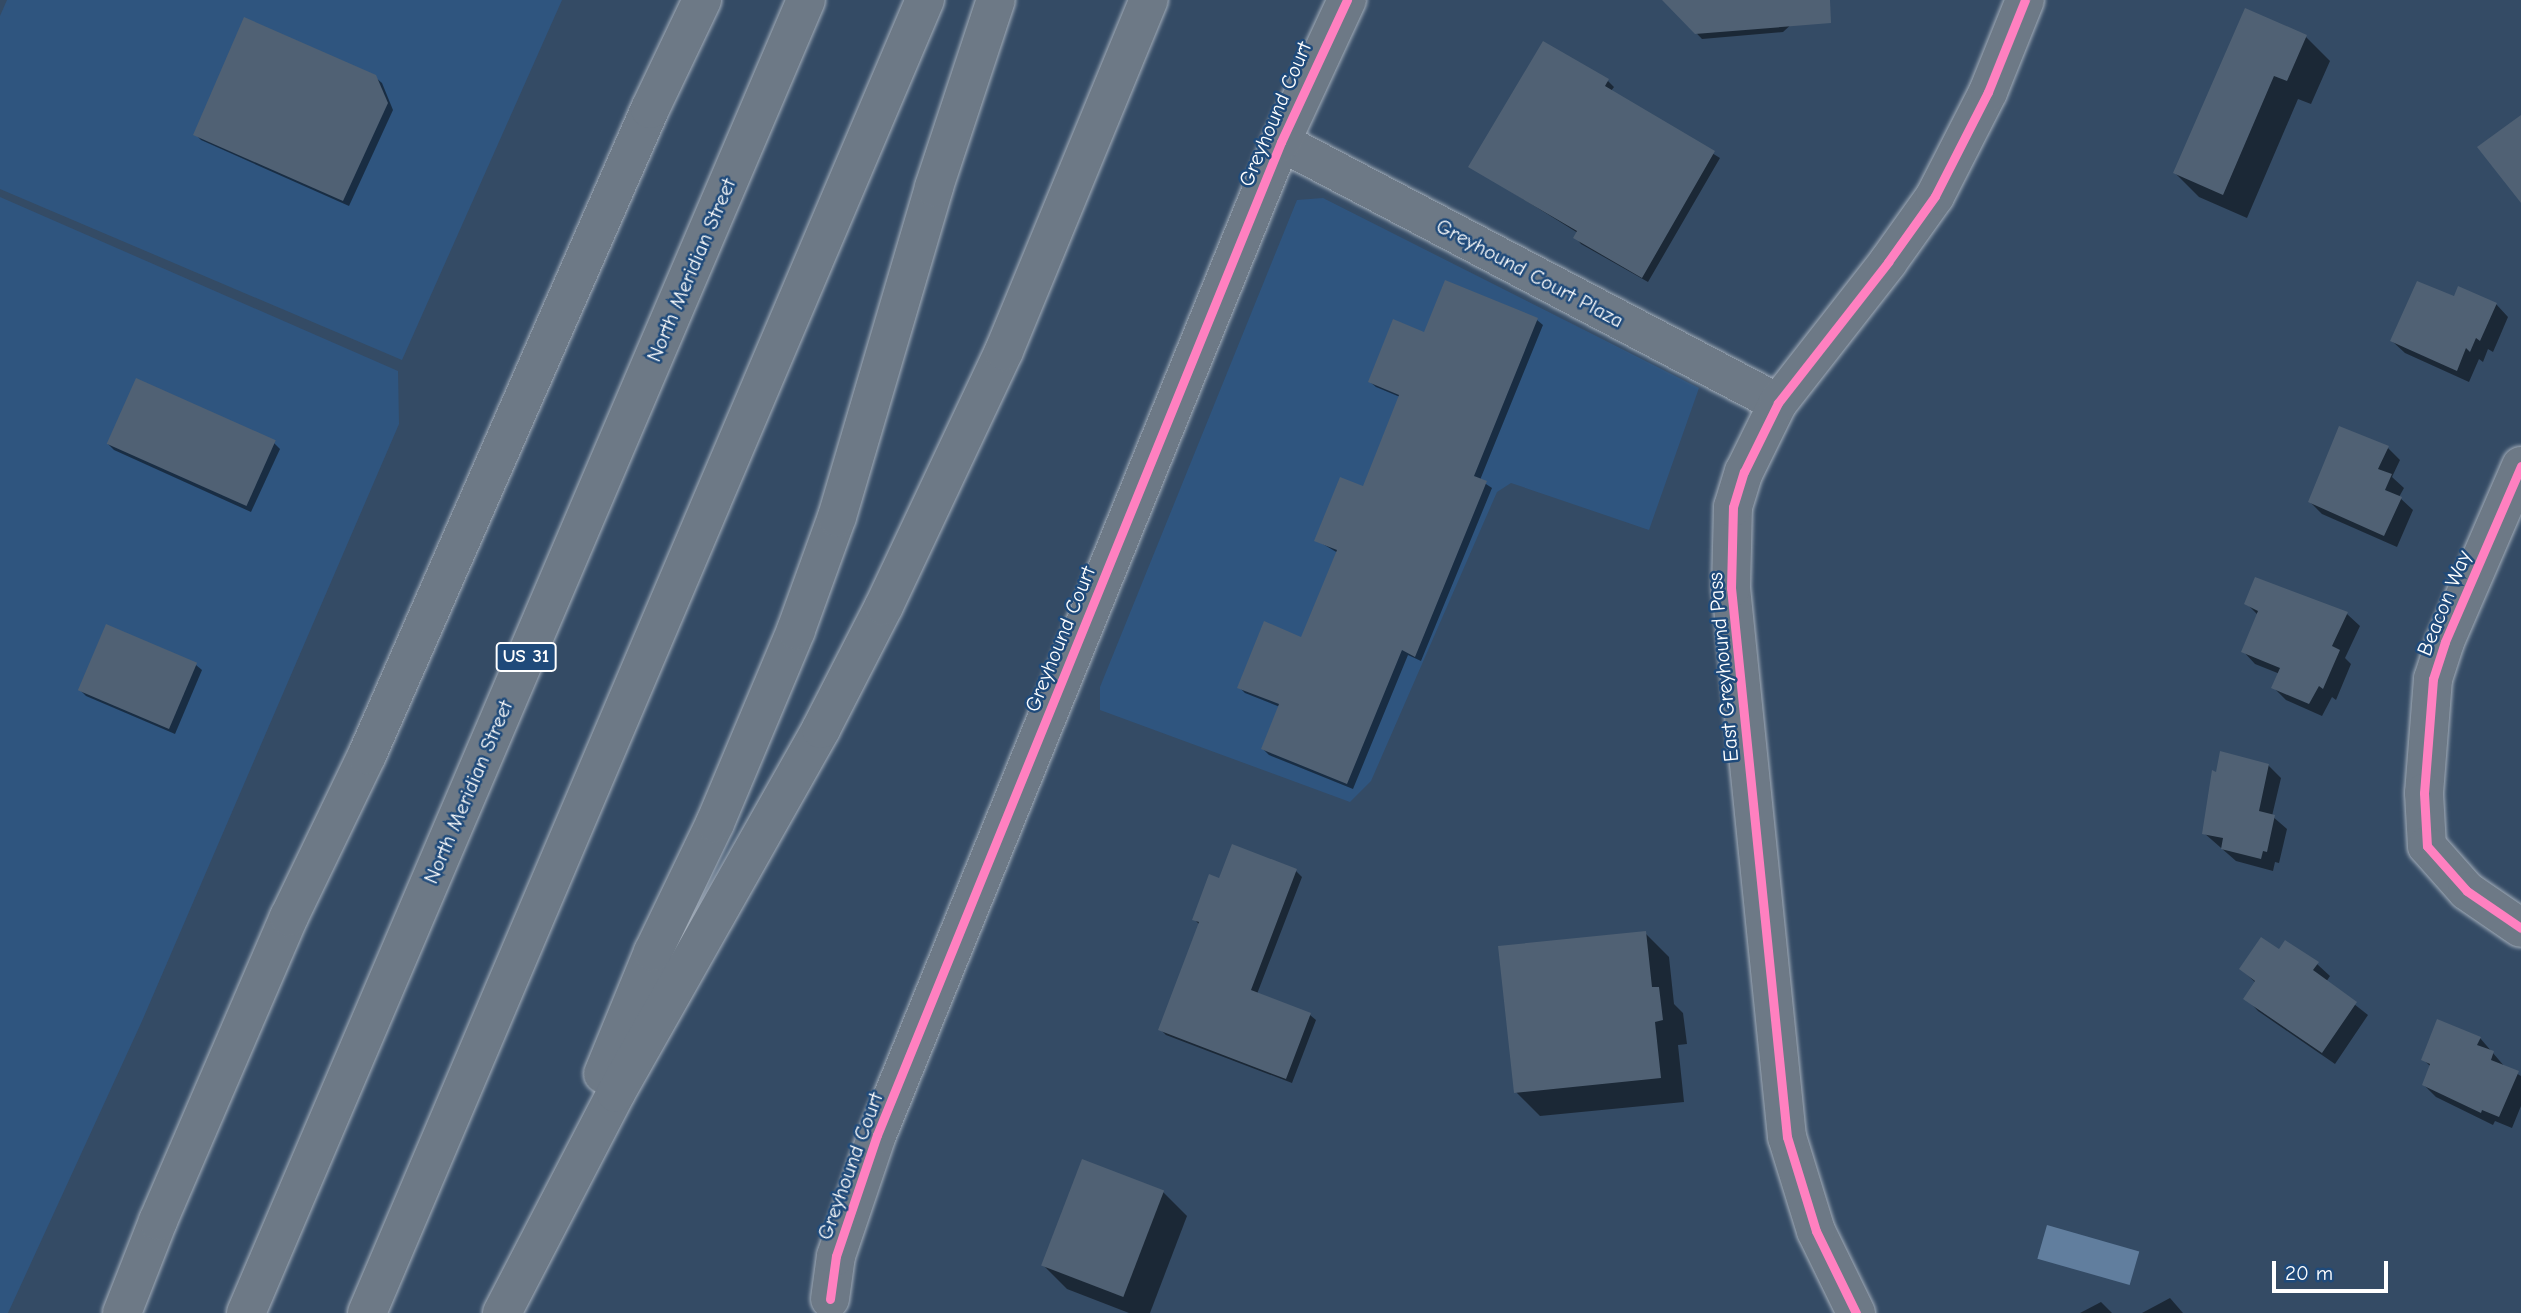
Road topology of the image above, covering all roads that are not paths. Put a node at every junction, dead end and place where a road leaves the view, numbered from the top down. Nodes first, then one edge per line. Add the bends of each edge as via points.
1 (690, 0) edge
2 (702, 0) edge
3 (806, 0) edge
4 (925, 0) edge
5 (996, 0) edge
6 (1149, 0) edge
7 (1346, 0) edge
8 (2025, 0) edge
9 (650, 109) junction
10 (1281, 142) junction
11 (1778, 403) junction
12 (2521, 466) edge
13 (2521, 928) edge
14 (522, 1273) junction
15 (830, 1299) dead end
16 (122, 1313) edge
17 (246, 1313) edge
18 (367, 1313) edge
19 (502, 1313) edge
20 (1856, 1313) edge

1 - 9 main road
2 - 9 main road
3 - 17 main road, North Meridian Street / US 31
4 - 18 main road
5 - 14 main road via 934,187 837,517 796,630 715,823 653,952
6 - 14 main road via 1004,351 884,607
7 - 10 main road, Greyhound Court
8 - 11 main road, East Greyhound Pass via 1988,92 1935,196
9 - 16 main road via 367,755 289,917
10 - 11 main road, Greyhound Court Plaza
10 - 15 main road, Greyhound Court via 877,1135 836,1256
11 - 20 main road, East Greyhound Pass via 1744,472 1733,507 1731,588 1787,1137 1816,1231
12 - 13 main road, Beacon Way via 2433,679 2424,793 2427,846 2468,891
14 - 19 main road

